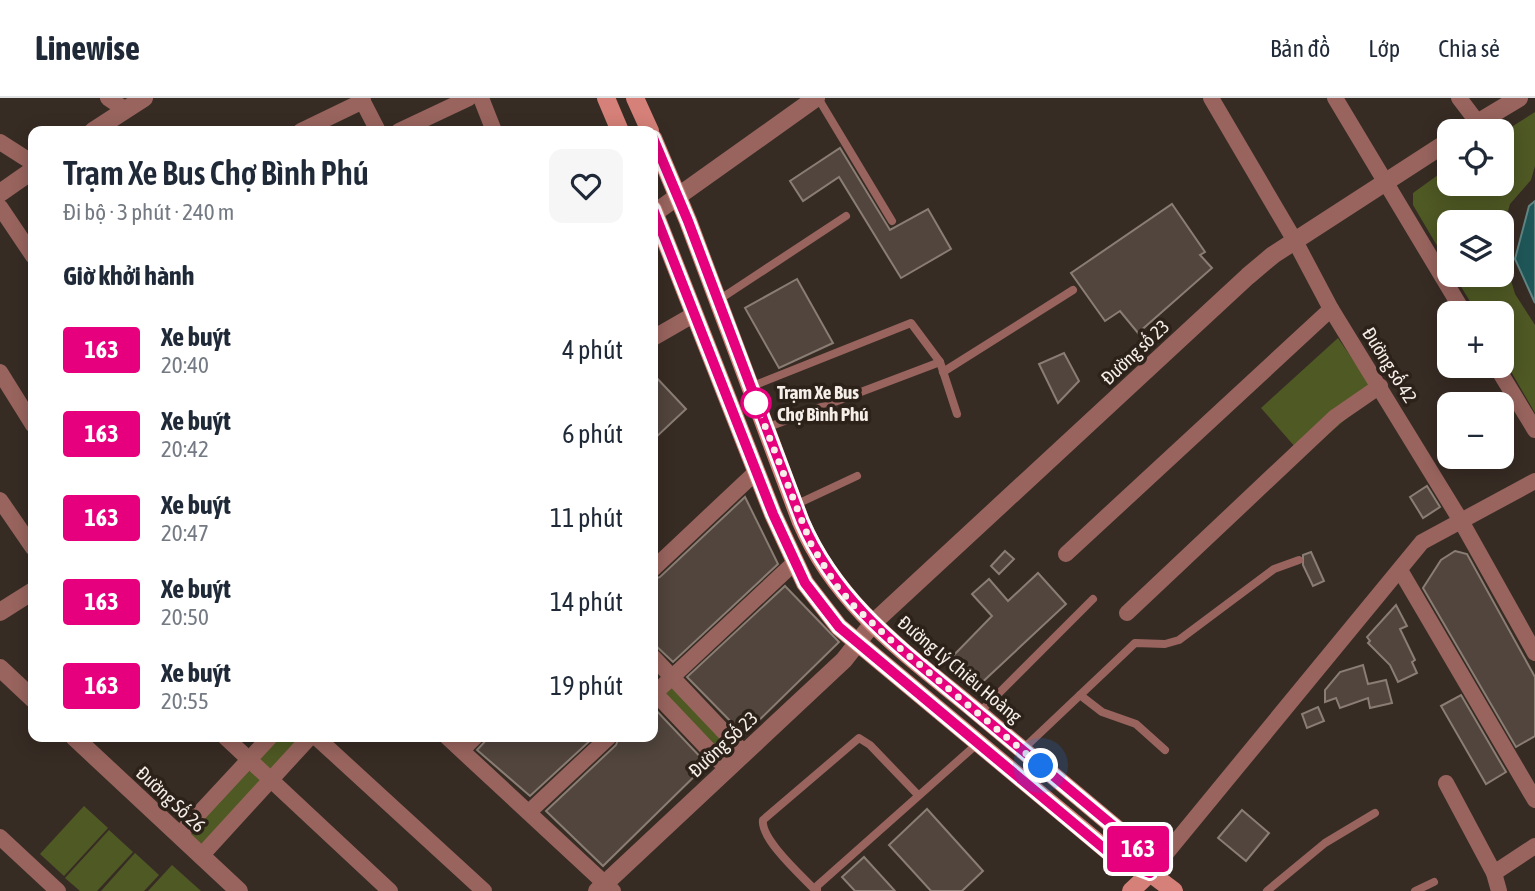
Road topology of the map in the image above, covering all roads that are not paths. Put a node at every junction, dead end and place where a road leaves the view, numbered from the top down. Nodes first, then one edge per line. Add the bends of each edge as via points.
1 (108, 98) edge
2 (144, 98) edge
3 (469, 98) edge
4 (481, 98) edge
5 (606, 98) edge
6 (635, 98) edge
7 (817, 98) edge
8 (1211, 98) edge
9 (1335, 98) edge
10 (1459, 98) edge
11 (1519, 98) edge
12 (362, 99) edge
13 (126, 110) junction
14 (1468, 119) edge
15 (1484, 119) edge
16 (101, 126) edge
17 (311, 126) edge
18 (376, 126) edge
19 (410, 126) edge
20 (492, 126) edge
21 (618, 126) edge
22 (648, 126) edge
23 (0, 142) edge
24 (1437, 148) edge
25 (658, 150) edge
26 (28, 160) edge
27 (28, 173) edge
28 (1384, 180) junction
29 (0, 193) edge
30 (678, 198) junction
31 (0, 207) edge
32 (658, 209) edge
33 (846, 216) dead end
34 (892, 221) dead end
35 (658, 225) edge
36 (1295, 241) junction
37 (28, 249) edge
38 (1073, 290) dead end
39 (717, 301) junction
40 (1457, 301) edge
41 (1331, 309) junction
42 (694, 315) junction
43 (658, 335) edge
44 (940, 362) junction
45 (0, 372) edge
46 (943, 372) junction
47 (1503, 378) edge
48 (1380, 386) junction
49 (750, 387) junction
50 (957, 414) dead end
51 (28, 417) edge
52 (766, 428) junction
53 (1535, 430) edge
54 (756, 472) junction
55 (857, 475) dead end
56 (1535, 481) edge
57 (0, 500) edge
58 (795, 505) junction
59 (1461, 521) junction
60 (28, 541) edge
61 (1066, 554) dead end
62 (1298, 561) dead end
63 (794, 563) junction
64 (658, 564) edge
65 (1400, 570) junction
66 (28, 594) edge
67 (1093, 599) dead end
68 (0, 611) edge
69 (1127, 613) dead end
70 (873, 623) junction
71 (856, 643) junction
72 (1535, 653) edge
73 (658, 663) edge
74 (0, 668) edge
75 (671, 677) junction
76 (658, 689) edge
77 (28, 694) edge
78 (1080, 695) junction
79 (658, 698) edge
80 (979, 713) junction
81 (79, 742) edge
82 (230, 742) edge
83 (265, 742) edge
84 (305, 742) edge
85 (321, 742) edge
86 (453, 742) edge
87 (470, 742) edge
88 (604, 742) edge
89 (977, 744) junction
90 (462, 750) junction
91 (1022, 750) junction
92 (1166, 750) dead end
93 (744, 753) junction
94 (249, 759) junction
95 (727, 769) junction
96 (271, 780) junction
97 (1446, 783) dead end
98 (918, 795) junction
99 (1535, 800) edge
100 (529, 812) junction
101 (1375, 813) dead end
102 (179, 835) junction
103 (0, 837) edge
104 (1535, 846) edge
105 (201, 856) junction
106 (1150, 873) junction
107 (1494, 873) junction
108 (1434, 882) dead end
109 (605, 888) edge
110 (58, 891) edge
111 (239, 891) edge
112 (390, 891) edge
113 (484, 891) edge
114 (816, 891) edge
115 (1131, 891) edge
116 (1174, 891) edge
117 (1267, 891) edge
118 (1415, 891) edge
119 (1499, 891) edge

1 - 13 street
2 - 13 street
3 - 19 street
4 - 20 street
5 - 21 main road
6 - 22 main road
7 - 30 street
7 - 34 lane
8 - 36 street, Đường số 42
9 - 28 street
10 - 14 street
11 - 15 street
12 - 17 street
12 - 18 street
13 - 16 street
23 - 26 street
24 - 28 street, Đường số 23
25 - 30 main road, Đường Lý Chiêu Hoàng
27 - 29 street
28 - 36 street, Đường số 23
28 - 40 street
30 - 32 street
30 - 39 main road, Đường Lý Chiêu Hoàng
31 - 37 street
33 - 39 lane
35 - 42 main road
36 - 41 street, Đường số 42
36 - 70 street, Đường số 23 via 1248,276
38 - 46 lane
39 - 49 main road, Đường Lý Chiêu Hoàng
41 - 48 street, Đường số 42
41 - 61 street
42 - 43 street
42 - 54 main road
44 - 46 lane
44 - 49 lane via 911,323
44 - 52 lane
45 - 51 street
46 - 50 lane
47 - 53 street
48 - 59 street, Đường số 42
48 - 69 street via 1335,417
49 - 52 main road, Đường Lý Chiêu Hoàng
52 - 58 main road, Đường Lý Chiêu Hoàng
54 - 63 main road
54 - 64 street
55 - 58 lane
56 - 59 street
57 - 60 street
58 - 70 main road, Đường Lý Chiêu Hoàng via 821,563
59 - 65 street via 1422,542
59 - 72 street, Đường số 42
62 - 78 lane via 1274,569 1179,640 1135,643
63 - 71 main road via 817,601
63 - 75 street
65 - 99 street
65 - 106 street
66 - 68 street
67 - 80 lane
70 - 71 street, Đường Số 23
70 - 80 main road, Đường Lý Chiêu Hoàng
71 - 89 main road
71 - 93 street, Đường Số 23 via 844,660
73 - 75 street
74 - 77 street
75 - 76 street
75 - 93 street
78 - 91 lane
78 - 92 lane via 1102,712 1136,724
79 - 95 street
80 - 91 main road, Đường Lý Chiêu Hoàng
81 - 102 street, Đường Số 26
82 - 94 street
83 - 94 street
84 - 96 street
85 - 113 street
86 - 90 street
87 - 90 street
88 - 100 street
89 - 98 lane
89 - 106 main road via 1119,861
90 - 100 street
91 - 106 main road, Đường Lý Chiêu Hoàng via 1135,844
93 - 95 street, Đường Số 23
94 - 96 street
94 - 102 street
95 - 109 street, Đường Số 23
96 - 105 street
96 - 112 street
97 - 107 street
98 - 114 lane
98 - 114 lane via 859,738 763,820 763,828 779,851
100 - 109 street
101 - 117 lane via 1325,843
102 - 105 street, Đường Số 26
103 - 110 street
104 - 107 street
105 - 111 street, Đường Số 26
106 - 115 main road
106 - 116 main road
107 - 119 street
108 - 118 lane

